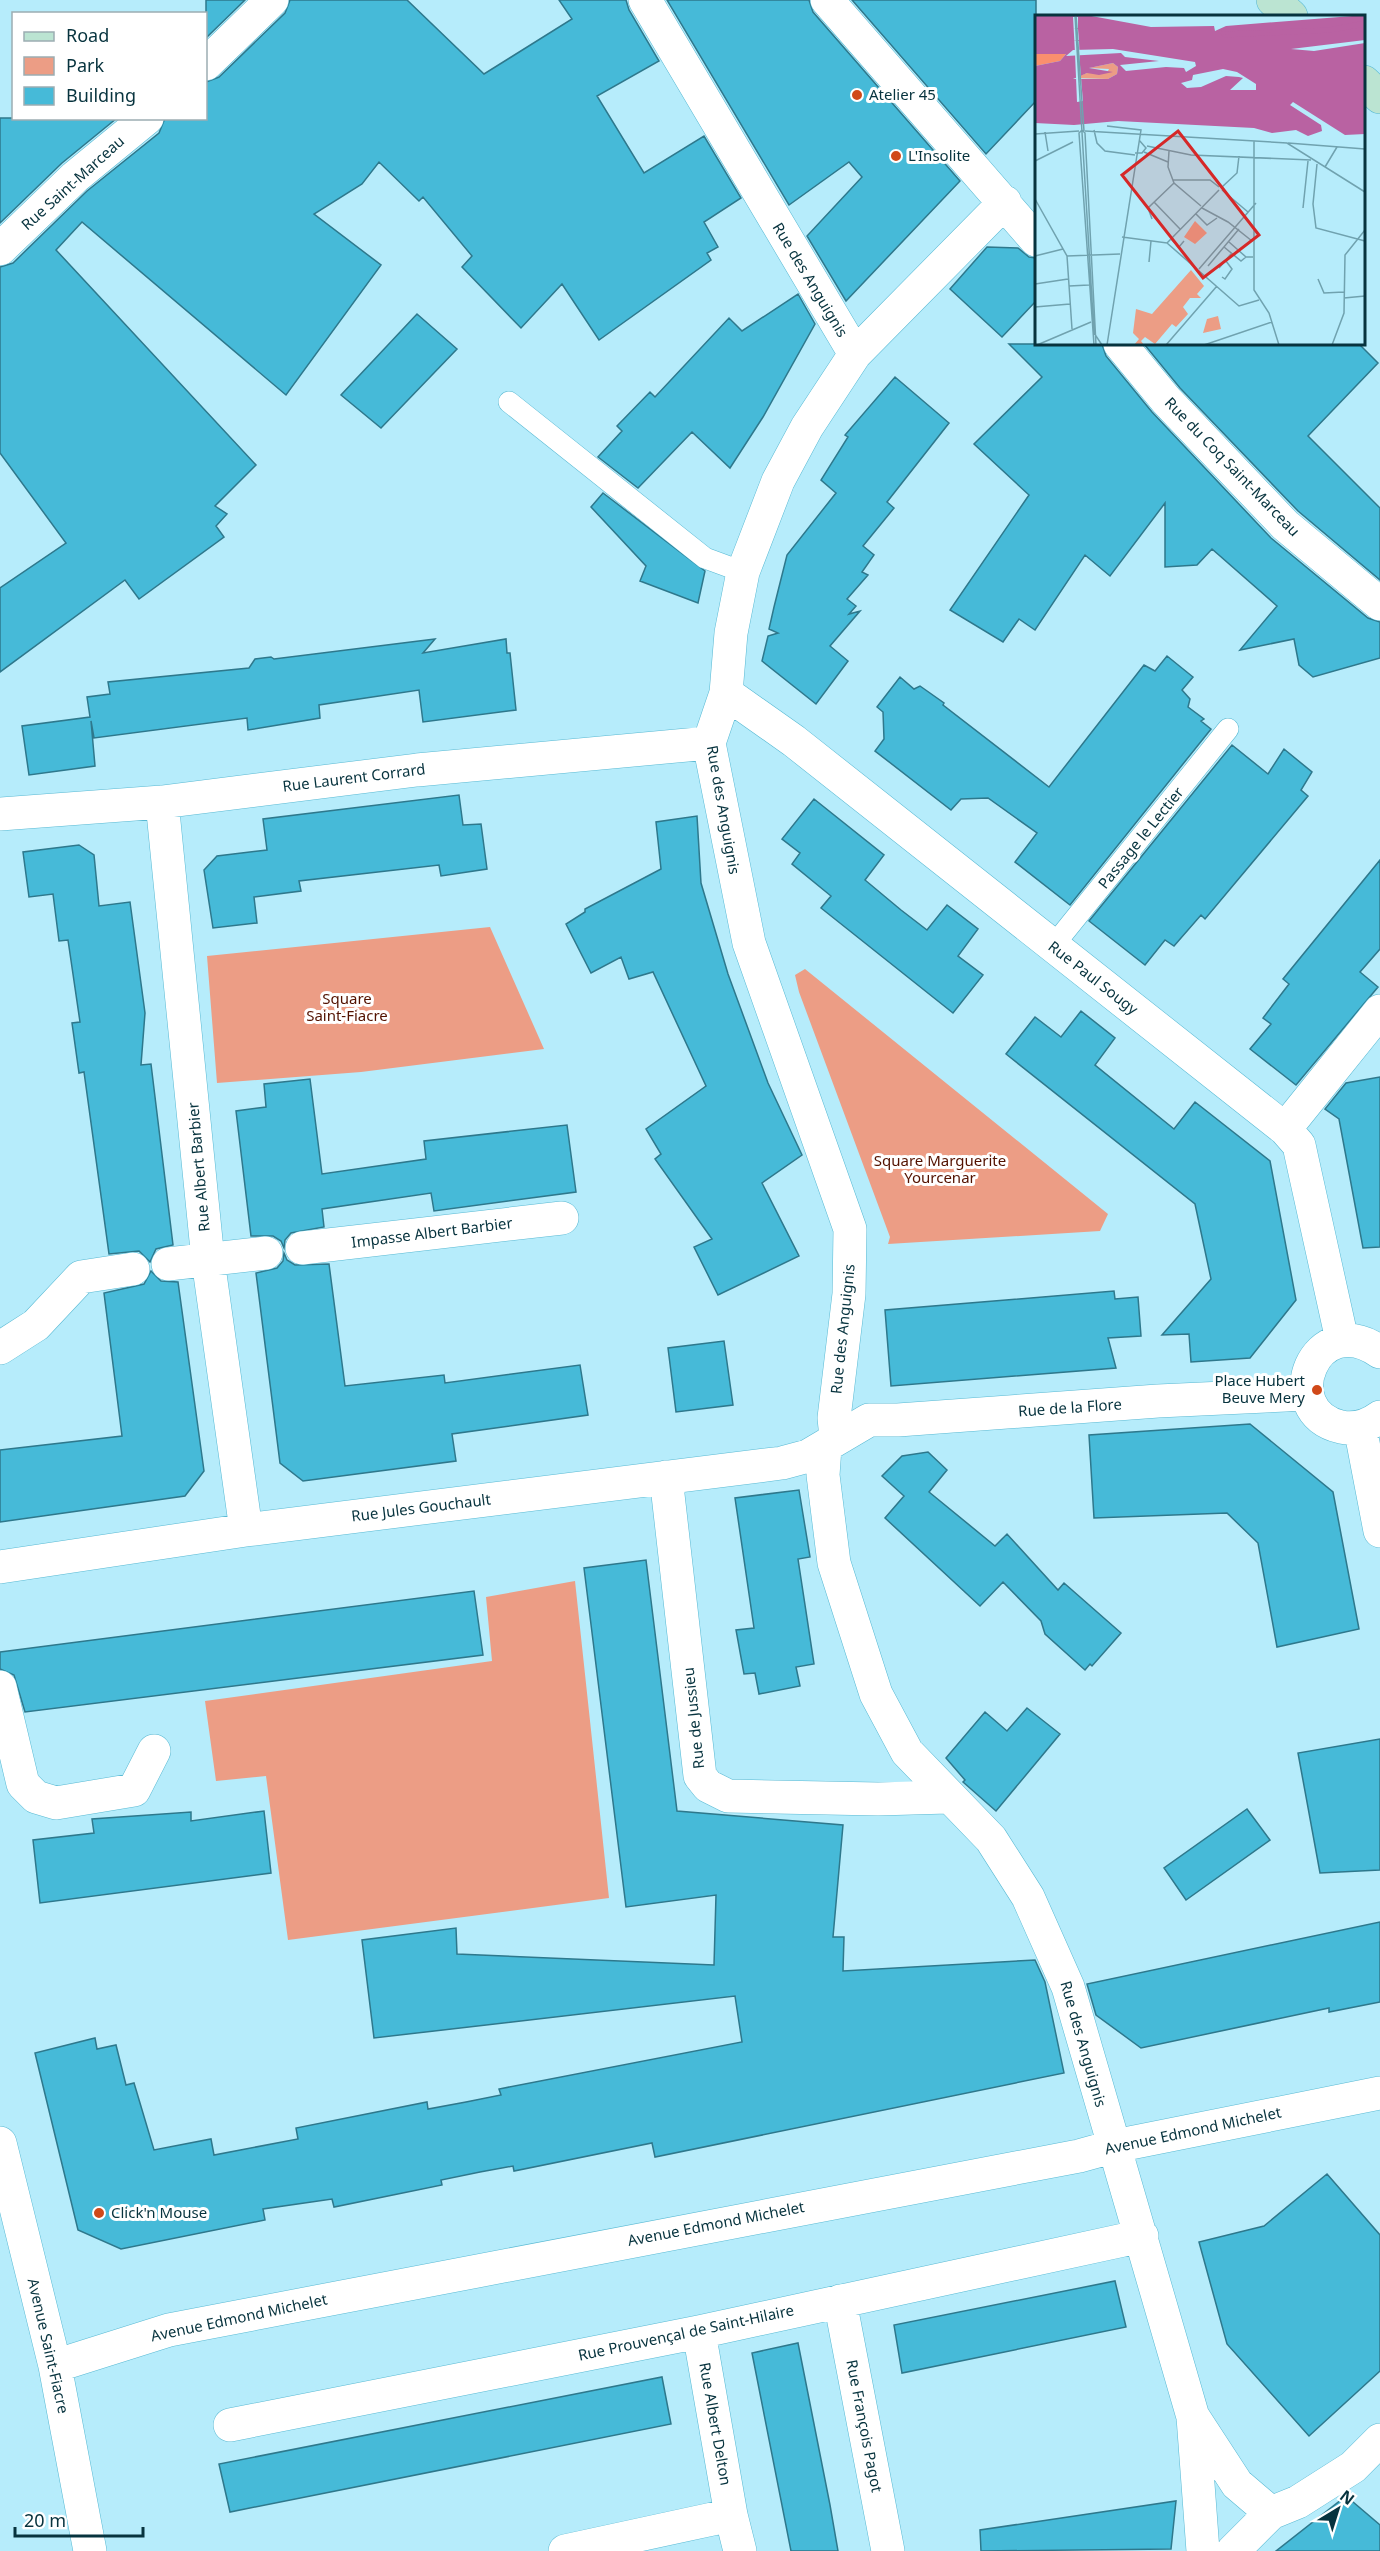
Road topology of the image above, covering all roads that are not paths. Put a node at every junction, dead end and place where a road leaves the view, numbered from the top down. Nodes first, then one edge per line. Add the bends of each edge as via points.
1 (272, 0) edge
2 (645, 0) edge
3 (827, 0) edge
4 (1273, 0) edge
5 (1290, 15) edge
6 (207, 63) edge
7 (1365, 83) edge
8 (1380, 97) edge
9 (145, 120) edge
10 (1005, 202) junction
11 (1035, 239) edge
12 (0, 249) edge
13 (1121, 345) edge
14 (855, 354) junction
15 (508, 402) dead end
16 (743, 572) junction
17 (1380, 604) edge
18 (726, 693) junction
19 (1228, 729) dead end
20 (709, 743) junction
21 (162, 802) junction
22 (0, 814) edge
23 (1053, 946) junction
24 (1380, 1011) edge
25 (1285, 1129) junction
26 (562, 1218) dead end
27 (302, 1248) dead end
28 (266, 1253) dead end
29 (208, 1260) junction
30 (168, 1264) dead end
31 (133, 1269) dead end
32 (1342, 1340) junction
33 (0, 1348) edge
34 (1380, 1352) edge
35 (1307, 1394) junction
36 (1370, 1422) edge
37 (830, 1442) junction
38 (666, 1477) junction
39 (246, 1530) junction
40 (1380, 1531) edge
41 (0, 1567) edge
42 (0, 1687) edge
43 (154, 1751) dead end
44 (948, 1797) junction
45 (1380, 2093) edge
46 (0, 2143) edge
47 (1115, 2146) junction
48 (1142, 2236) junction
49 (840, 2301) junction
50 (699, 2332) junction
51 (55, 2366) junction
52 (1193, 2416) junction
53 (230, 2425) dead end
54 (1380, 2440) edge
55 (1271, 2513) junction
56 (731, 2515) junction
57 (90, 2551) edge
58 (565, 2551) edge
59 (740, 2551) edge
60 (888, 2551) edge
61 (1203, 2551) edge
62 (1233, 2551) edge

1 - 6 street
2 - 14 street, Rue des Anguignis
3 - 10 street
4 - 5 main road
7 - 8 main road
9 - 12 street, Rue Saint-Marceau via 75,177
10 - 11 street
10 - 14 street
13 - 17 street, Rue du Coq Saint-Marceau via 1166,400 1285,525
14 - 16 street, Rue des Anguignis via 807,427 778,481
15 - 16 lane via 705,558
16 - 18 street, Rue des Anguignis via 731,633
18 - 20 street, Rue des Anguignis
18 - 23 street, Rue Paul Sougy via 794,741
19 - 23 lane, Passage le Lectier
20 - 21 street, Rue Laurent Corrard via 417,770
20 - 37 street, Rue des Anguignis via 749,943 850,1229 849,1294
21 - 22 street, Rue Laurent Corrard
21 - 29 street, Rue Albert Barbier
23 - 25 street, Rue Paul Sougy
24 - 25 street
25 - 32 street, Rue Paul Sougy via 1299,1145
26 - 27 street, Impasse Albert Barbier
28 - 29 street
29 - 30 street
29 - 39 street, Rue Albert Barbier
31 - 33 street via 81,1277 36,1325
32 - 34 street via 1357,1340
32 - 35 street via 1317,1354 1306,1380
35 - 36 street via 1312,1407 1333,1425
35 - 37 street, Rue de la Flore via 869,1420
36 - 40 street
37 - 38 street, Rue Jules Gouchault via 808,1456 782,1463
37 - 44 street, Rue des Anguignis via 823,1475 834,1563 868,1672 906,1752
38 - 39 street, Rue Jules Gouchault
38 - 44 street, Rue de Jussieu via 700,1776 708,1786 728,1796
39 - 41 street, Rue Jules Gouchault
42 - 43 street via 23,1784 36,1797 56,1803 134,1791
44 - 47 street, Rue des Anguignis via 991,1839 1028,1897 1068,1987
45 - 47 street, Avenue Edmond Michelet
46 - 51 street, Avenue Saint-Fiacre
47 - 48 street, Rue des Anguignis
47 - 51 street, Avenue Edmond Michelet via 1067,2159 169,2330
48 - 49 street, Rue Prouvençal de Saint-Hilaire
48 - 52 street, Rue des Anguignis
49 - 50 street, Rue Prouvençal de Saint-Hilaire
49 - 60 street, Rue François Pagot
50 - 53 street, Rue Prouvençal de Saint-Hilaire
50 - 56 street, Rue Albert Delton
51 - 57 street, Avenue Saint-Fiacre
52 - 55 street via 1237,2484
52 - 61 street, Rue des Anguignis
54 - 55 street via 1353,2467 1298,2502
55 - 62 street
56 - 58 street
56 - 59 street, Rue Albert Delton

